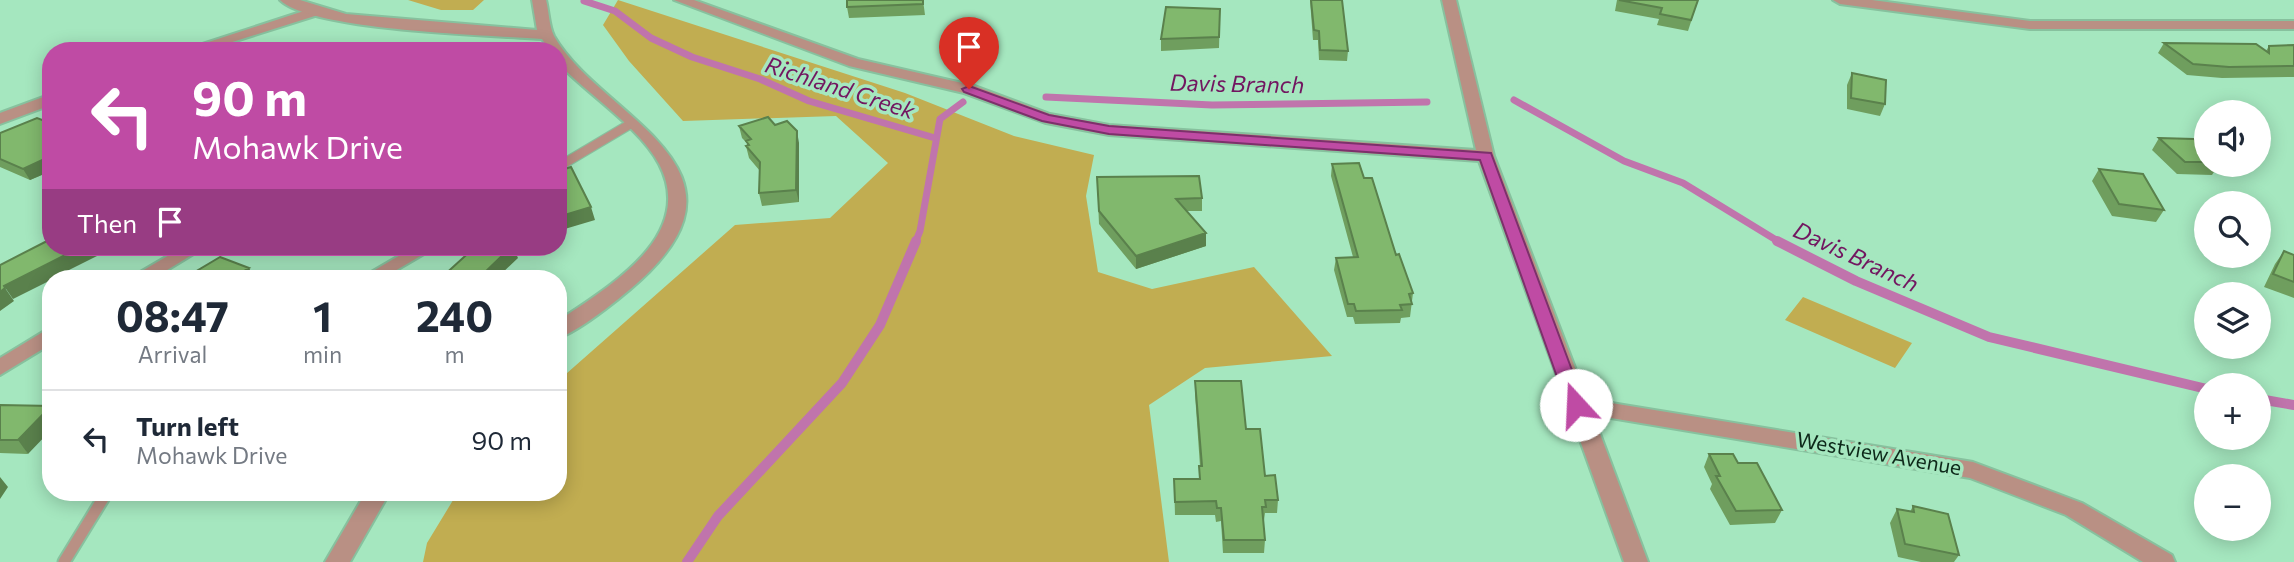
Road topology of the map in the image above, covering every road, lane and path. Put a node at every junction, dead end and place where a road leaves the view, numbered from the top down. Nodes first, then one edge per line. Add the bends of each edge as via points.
1 (287, 0) edge
2 (539, 0) edge
3 (681, 0) edge
4 (1449, 0) edge
5 (1840, 0) edge
6 (1910, 0) edge
7 (316, 11) junction
8 (1923, 12) junction
9 (2294, 25) edge
10 (547, 36) junction
11 (217, 42) edge
12 (551, 42) edge
13 (567, 63) edge
14 (42, 103) edge
15 (0, 119) edge
16 (632, 123) junction
17 (1486, 156) junction
18 (567, 162) edge
19 (180, 256) edge
20 (410, 256) edge
21 (154, 270) edge
22 (386, 270) edge
23 (567, 325) edge
24 (42, 340) edge
25 (0, 368) edge
26 (1576, 405) junction
27 (101, 501) edge
28 (372, 501) edge
29 (64, 562) edge
30 (337, 562) edge
31 (1636, 562) edge
32 (2164, 562) edge

1 - 7 street
2 - 10 street
3 - 17 street via 854,63 969,89 1046,118 1109,130
4 - 17 street
5 - 8 street
6 - 8 street
7 - 10 street via 393,24
7 - 11 street
8 - 9 street via 2031,25
10 - 12 street
13 - 16 street
14 - 15 street
16 - 18 lane
16 - 23 street via 675,176 681,200 673,227 653,256 626,282
17 - 26 street
19 - 21 street
20 - 22 lane
24 - 25 street
26 - 31 street
26 - 32 street, Westview Avenue via 1973,470 2074,509
27 - 29 lane
28 - 30 street

